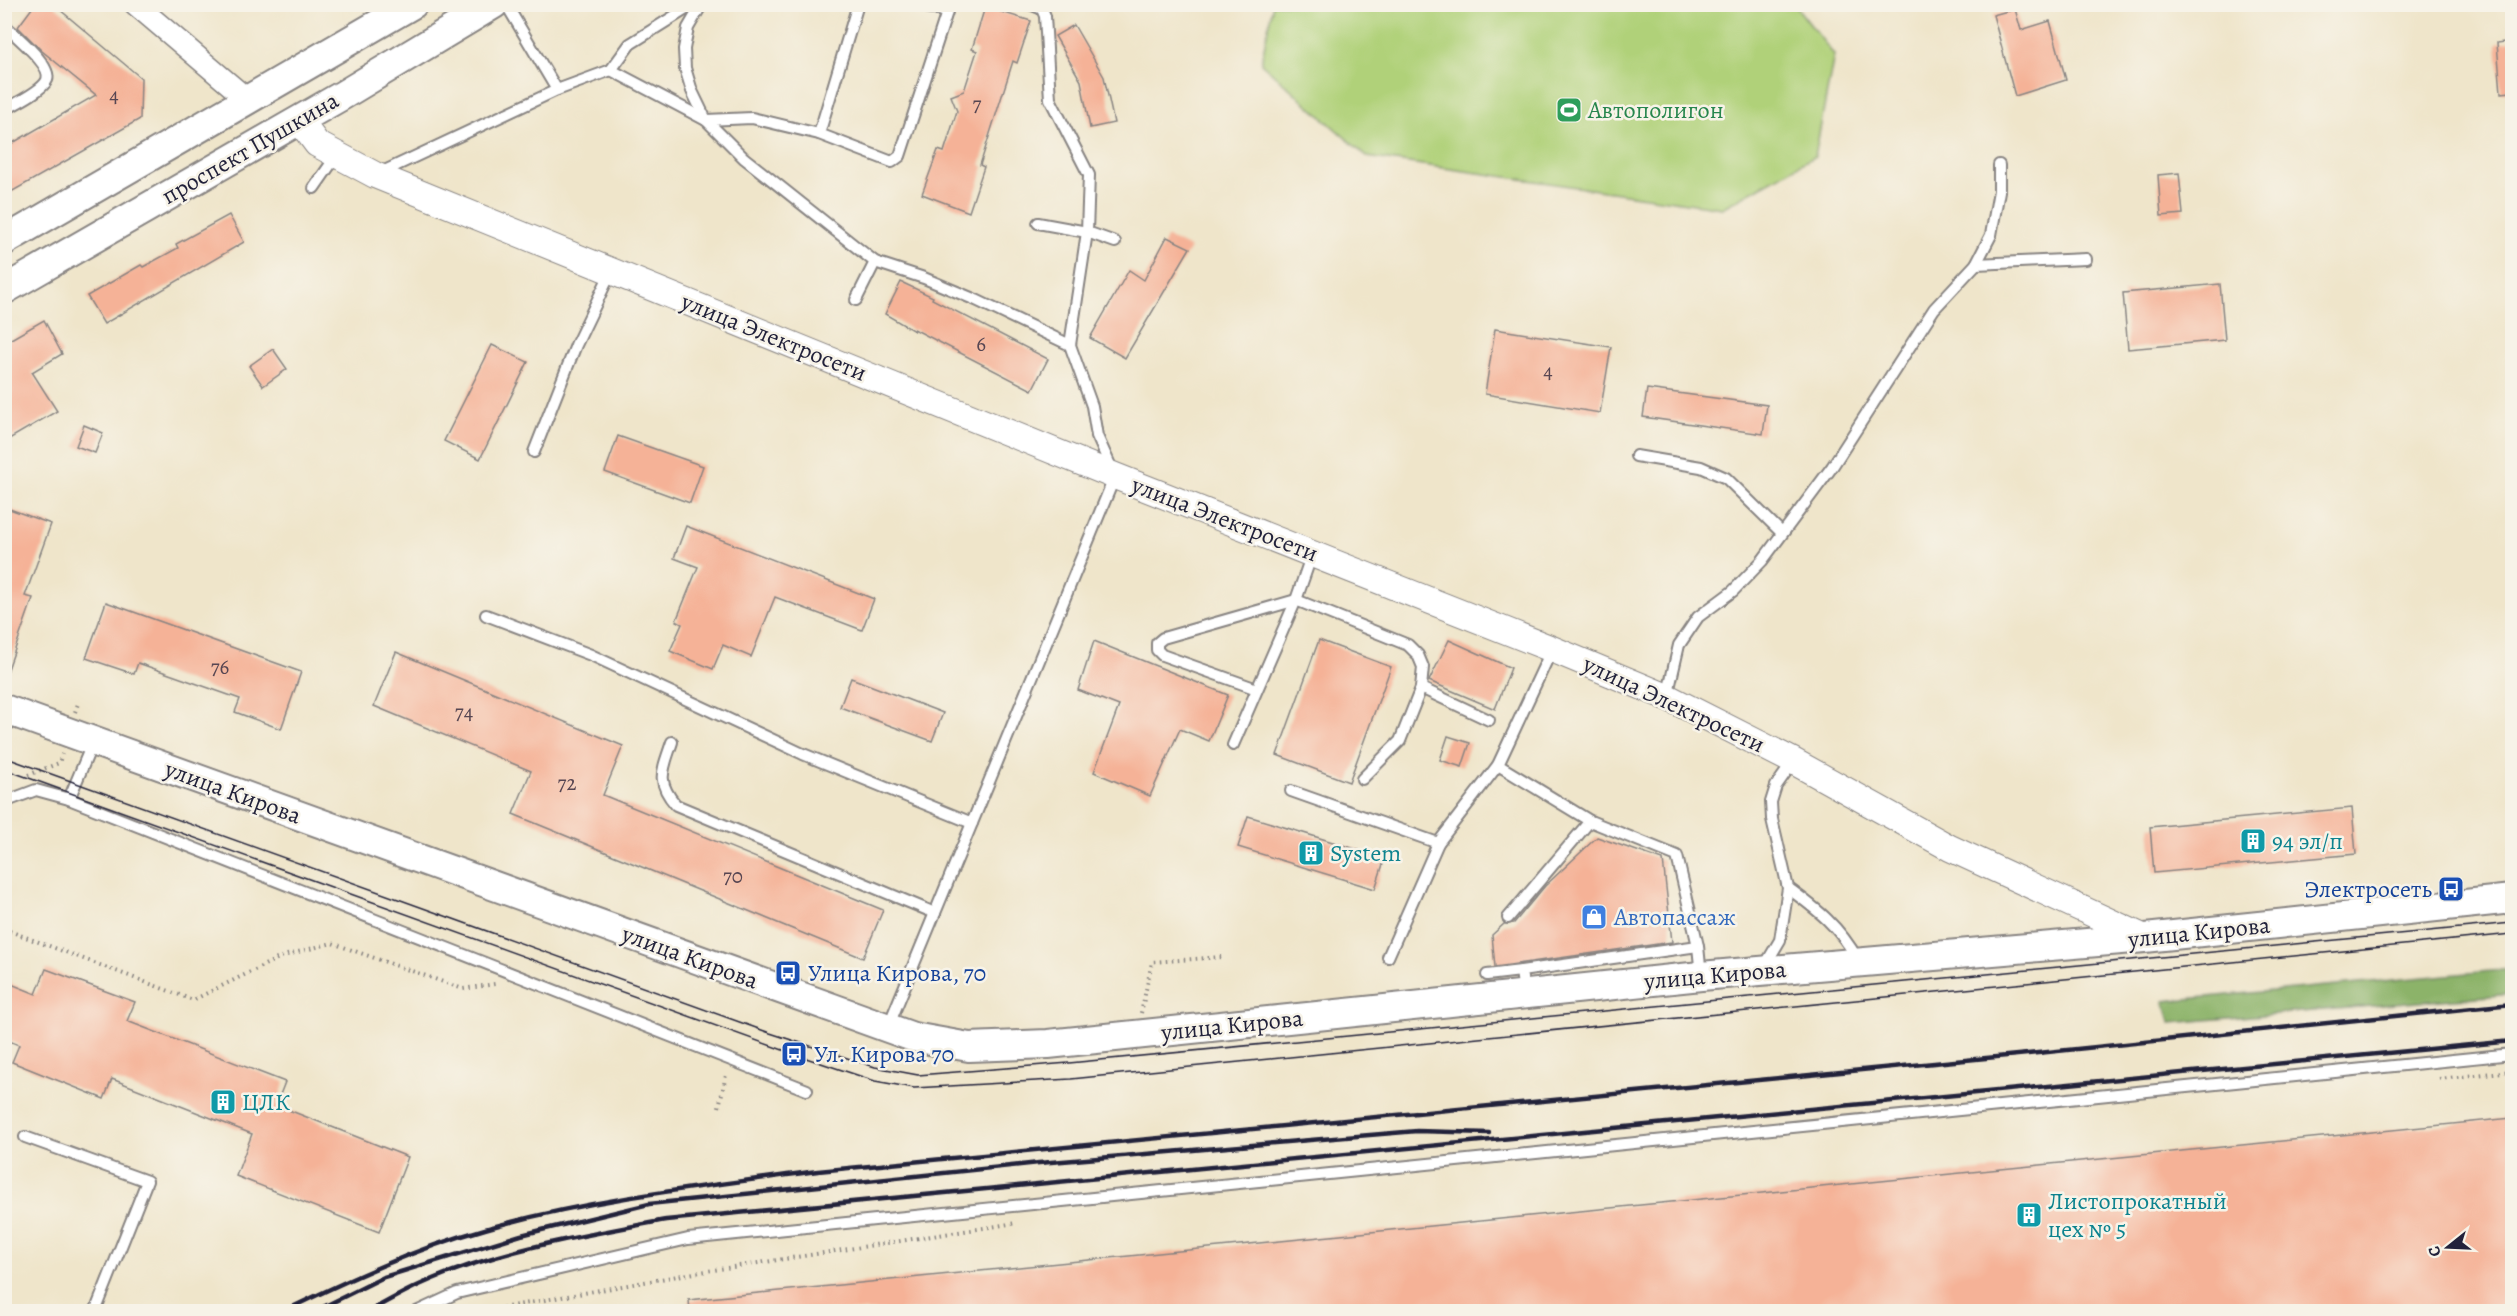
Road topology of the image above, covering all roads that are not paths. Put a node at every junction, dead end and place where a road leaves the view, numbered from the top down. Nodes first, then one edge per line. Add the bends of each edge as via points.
1 (135, 4) edge
2 (413, 4) edge
3 (494, 4) edge
4 (506, 4) edge
5 (694, 4) edge
6 (702, 4) edge
7 (858, 4) edge
8 (913, 4) edge
9 (1030, 4) edge
10 (950, 8) edge
11 (4, 25) edge
12 (611, 70) junction
13 (557, 90) junction
14 (248, 100) junction
15 (4, 110) edge
16 (299, 120) junction
17 (706, 120) junction
18 (819, 134) junction
19 (337, 155) junction
20 (1999, 165) dead end
21 (375, 176) junction
22 (314, 188) dead end
23 (1038, 223) dead end
24 (1087, 232) junction
25 (4, 241) edge
26 (1115, 242) dead end
27 (2086, 259) dead end
28 (874, 262) junction
29 (1976, 264) junction
30 (611, 271) junction
31 (4, 290) edge
32 (856, 300) dead end
33 (1070, 345) junction
34 (534, 452) dead end
35 (1636, 456) dead end
36 (1114, 476) junction
37 (1782, 533) junction
38 (1312, 549) junction
39 (1296, 600) junction
40 (486, 615) dead end
41 (1552, 648) junction
42 (1421, 688) junction
43 (1257, 689) junction
44 (1667, 697) junction
45 (4, 709) edge
46 (1489, 720) dead end
47 (93, 741) junction
48 (672, 742) dead end
49 (1233, 745) dead end
50 (1793, 761) junction
51 (1498, 765) junction
52 (1362, 779) dead end
53 (1291, 791) dead end
54 (69, 799) junction
55 (4, 802) edge
56 (1590, 821) junction
57 (972, 823) junction
58 (1438, 843) junction
59 (1788, 888) junction
60 (2512, 899) edge
61 (935, 913) junction
62 (1508, 918) dead end
63 (2145, 938) junction
64 (1698, 946) junction
65 (1389, 957) dead end
66 (1859, 963) junction
67 (1762, 971) junction
68 (1487, 975) dead end
69 (1701, 976) junction
70 (1522, 983) junction
71 (887, 1028) junction
72 (2512, 1054) edge
73 (807, 1090) dead end
74 (25, 1137) dead end
75 (95, 1311) edge
76 (416, 1311) edge

1 - 14 street
2 - 14 main road, проспект Пушкина
3 - 16 main road, проспект Пушкина
4 - 13 lane
5 - 12 lane via 630,45
6 - 17 lane via 688,28 684,49 692,91
7 - 18 lane
8 - 10 lane
9 - 24 lane via 1042,9 1046,16 1050,99 1089,175
10 - 18 lane via 898,159 888,162
11 - 15 lane via 48,71 40,88
12 - 13 lane
12 - 17 lane
13 - 21 lane
14 - 25 main road, проспект Пушкина
16 - 19 street, улица Электросети via 317,144
16 - 31 main road, проспект Пушкина
17 - 18 lane via 752,118
17 - 28 lane via 744,158
19 - 21 street, улица Электросети
19 - 22 lane
20 - 29 lane via 1991,235
21 - 30 street, улица Электросети
23 - 24 lane
24 - 26 lane
24 - 33 lane
27 - 29 lane
28 - 32 lane
28 - 33 lane via 976,300
29 - 37 lane via 1934,309 1832,467
30 - 34 lane via 576,345
30 - 36 street, улица Электросети
33 - 36 lane via 1092,406 1097,436
35 - 37 lane via 1701,467 1726,478
36 - 38 street, улица Электросети
36 - 57 lane
37 - 44 lane via 1762,561 1732,591 1698,616 1679,645
38 - 39 lane
38 - 41 street, улица Электросети
39 - 42 lane via 1408,645 1423,667
39 - 43 lane
39 - 43 lane via 1163,638 1157,643 1162,655
40 - 57 lane via 591,655 803,754
41 - 44 street, улица Электросети
41 - 51 lane
42 - 46 lane
42 - 52 lane via 1400,741
43 - 49 lane
44 - 50 street, улица Электросети
45 - 47 main road, улица Кирова
47 - 54 lane
47 - 71 main road, улица Кирова
48 - 61 lane via 661,776 666,793 676,805
50 - 59 lane via 1776,786 1771,802
50 - 63 street, улица Электросети via 1950,848
51 - 56 lane
51 - 58 lane
53 - 58 lane
54 - 55 lane via 36,790
54 - 73 lane
56 - 62 lane
56 - 64 lane via 1677,855
57 - 61 lane
58 - 65 lane
59 - 66 lane via 1827,917 1847,940
59 - 67 lane via 1780,940
60 - 63 main road, улица Кирова
61 - 71 lane
63 - 66 main road, улица Кирова
64 - 69 lane
64 - 70 lane
66 - 67 main road, улица Кирова
67 - 69 main road, улица Кирова
68 - 70 lane
69 - 70 main road, улица Кирова
70 - 71 main road, улица Кирова via 1011,1047 937,1043
72 - 76 lane via 688,1239 457,1293
74 - 75 lane via 147,1181

